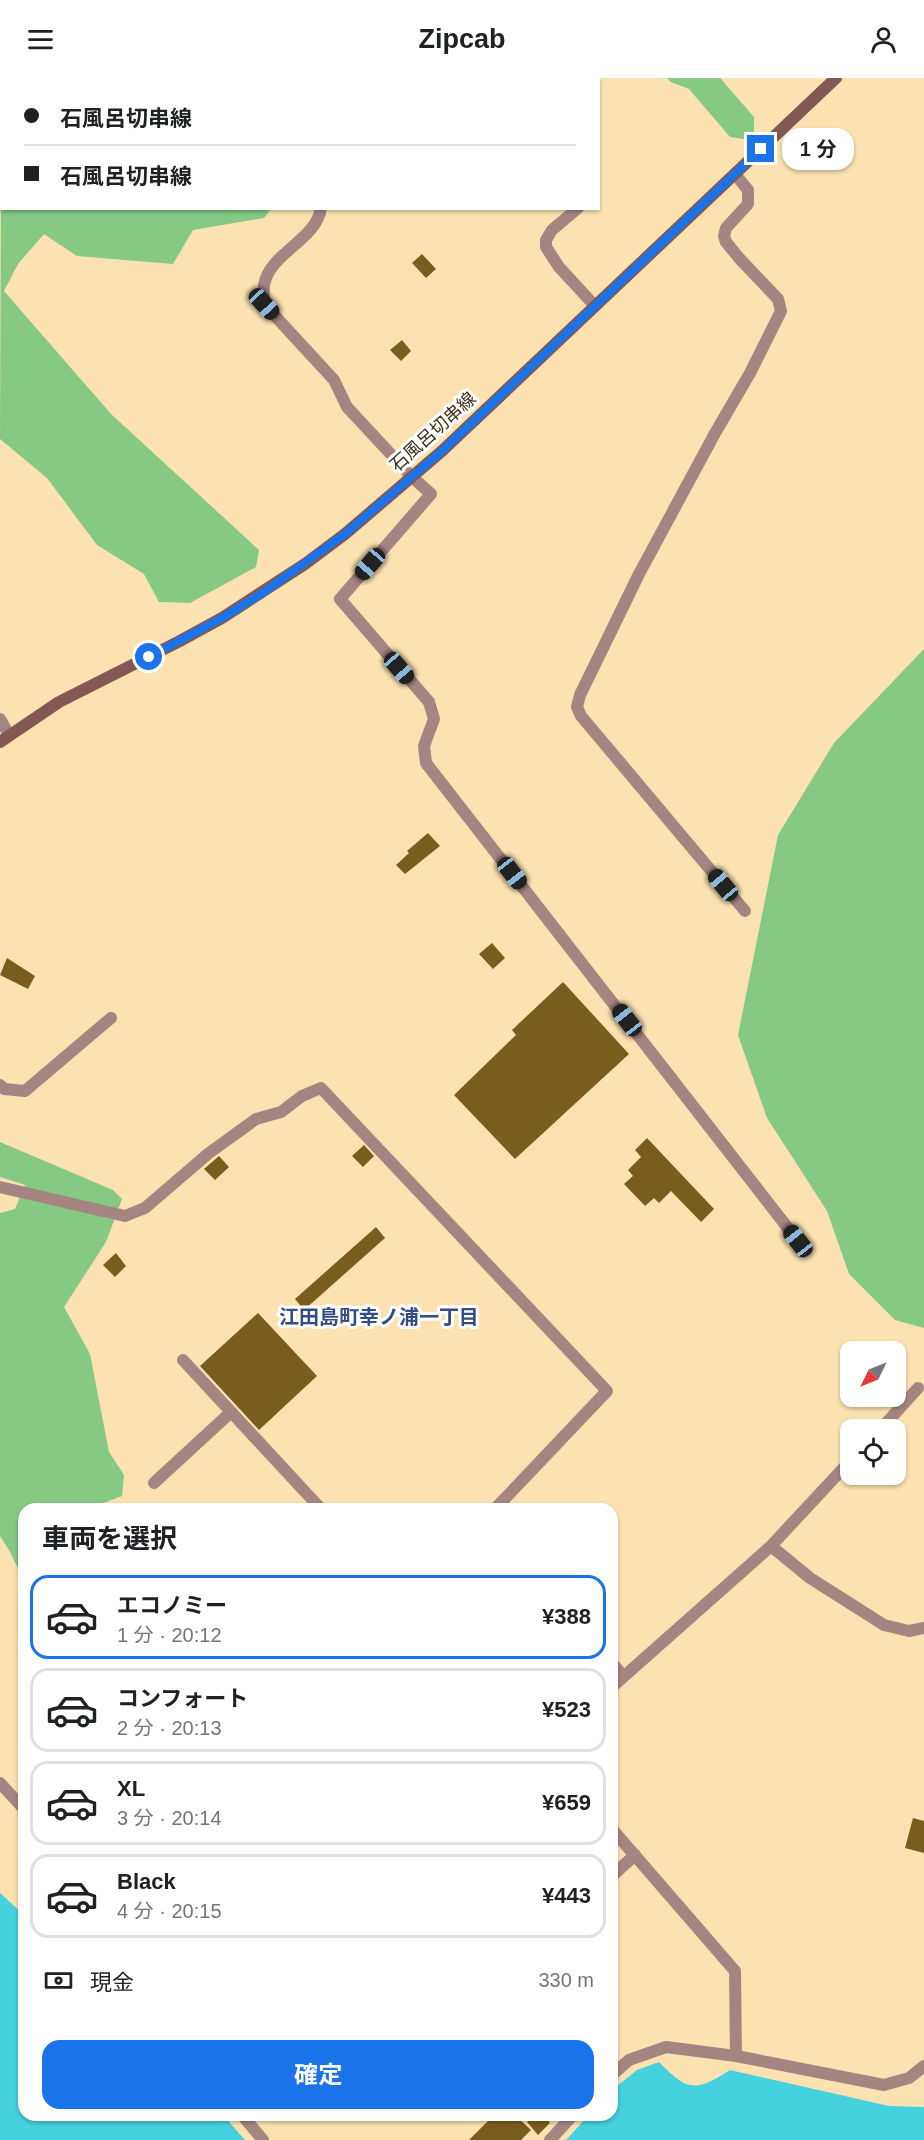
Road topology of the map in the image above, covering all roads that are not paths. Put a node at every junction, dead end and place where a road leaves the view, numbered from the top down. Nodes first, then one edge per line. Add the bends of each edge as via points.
1 (836, 78) edge
2 (735, 174) junction
3 (320, 210) edge
4 (576, 210) edge
5 (596, 306) junction
6 (411, 476) junction
7 (0, 719) edge
8 (5, 738) edge
9 (745, 911) dead end
10 (111, 1018) dead end
11 (0, 1085) edge
12 (0, 1187) edge
13 (798, 1241) dead end
14 (183, 1360) dead end
15 (918, 1388) dead end
16 (231, 1412) junction
17 (890, 1419) edge
18 (840, 1472) edge
19 (154, 1483) dead end
20 (315, 1503) edge
21 (501, 1503) edge
22 (771, 1546) junction
23 (924, 1628) edge
24 (618, 1670) edge
25 (623, 1676) junction
26 (618, 1681) edge
27 (0, 1783) edge
28 (18, 1802) edge
29 (618, 1836) edge
30 (635, 1856) junction
31 (618, 1871) edge
32 (736, 2056) junction
33 (924, 2066) edge
34 (618, 2070) edge
35 (247, 2121) edge
36 (567, 2121) edge
37 (263, 2140) edge
38 (550, 2140) edge

1 - 2 main road, 石風呂切串線
2 - 5 main road, 石風呂切串線
2 - 9 street via 748,190 748,204 726,228 726,242 778,299 781,311 639,574 577,707
3 - 6 street via 313,226 271,268 264,285 264,304 334,380 347,407
4 - 5 street via 552,230 546,247 559,267
5 - 6 main road, 石風呂切串線
6 - 8 main road, 石風呂切串線 via 345,534 264,592 178,642 59,702
6 - 13 street via 431,494 340,599 429,702 434,719 424,746 426,763
7 - 8 street
10 - 11 street via 25,1091
12 - 21 street via 125,1216 145,1208 256,1119 281,1112 321,1088 607,1391
14 - 16 street
15 - 17 street
16 - 19 street
16 - 20 street
18 - 22 street
22 - 23 street via 810,1578 884,1625 909,1630
22 - 25 street
24 - 25 street
25 - 26 street
27 - 28 street
29 - 30 street
30 - 31 street
30 - 32 street via 735,1971
32 - 33 street via 884,2085 909,2078
32 - 34 street via 666,2047 629,2060
35 - 37 street
36 - 38 street

